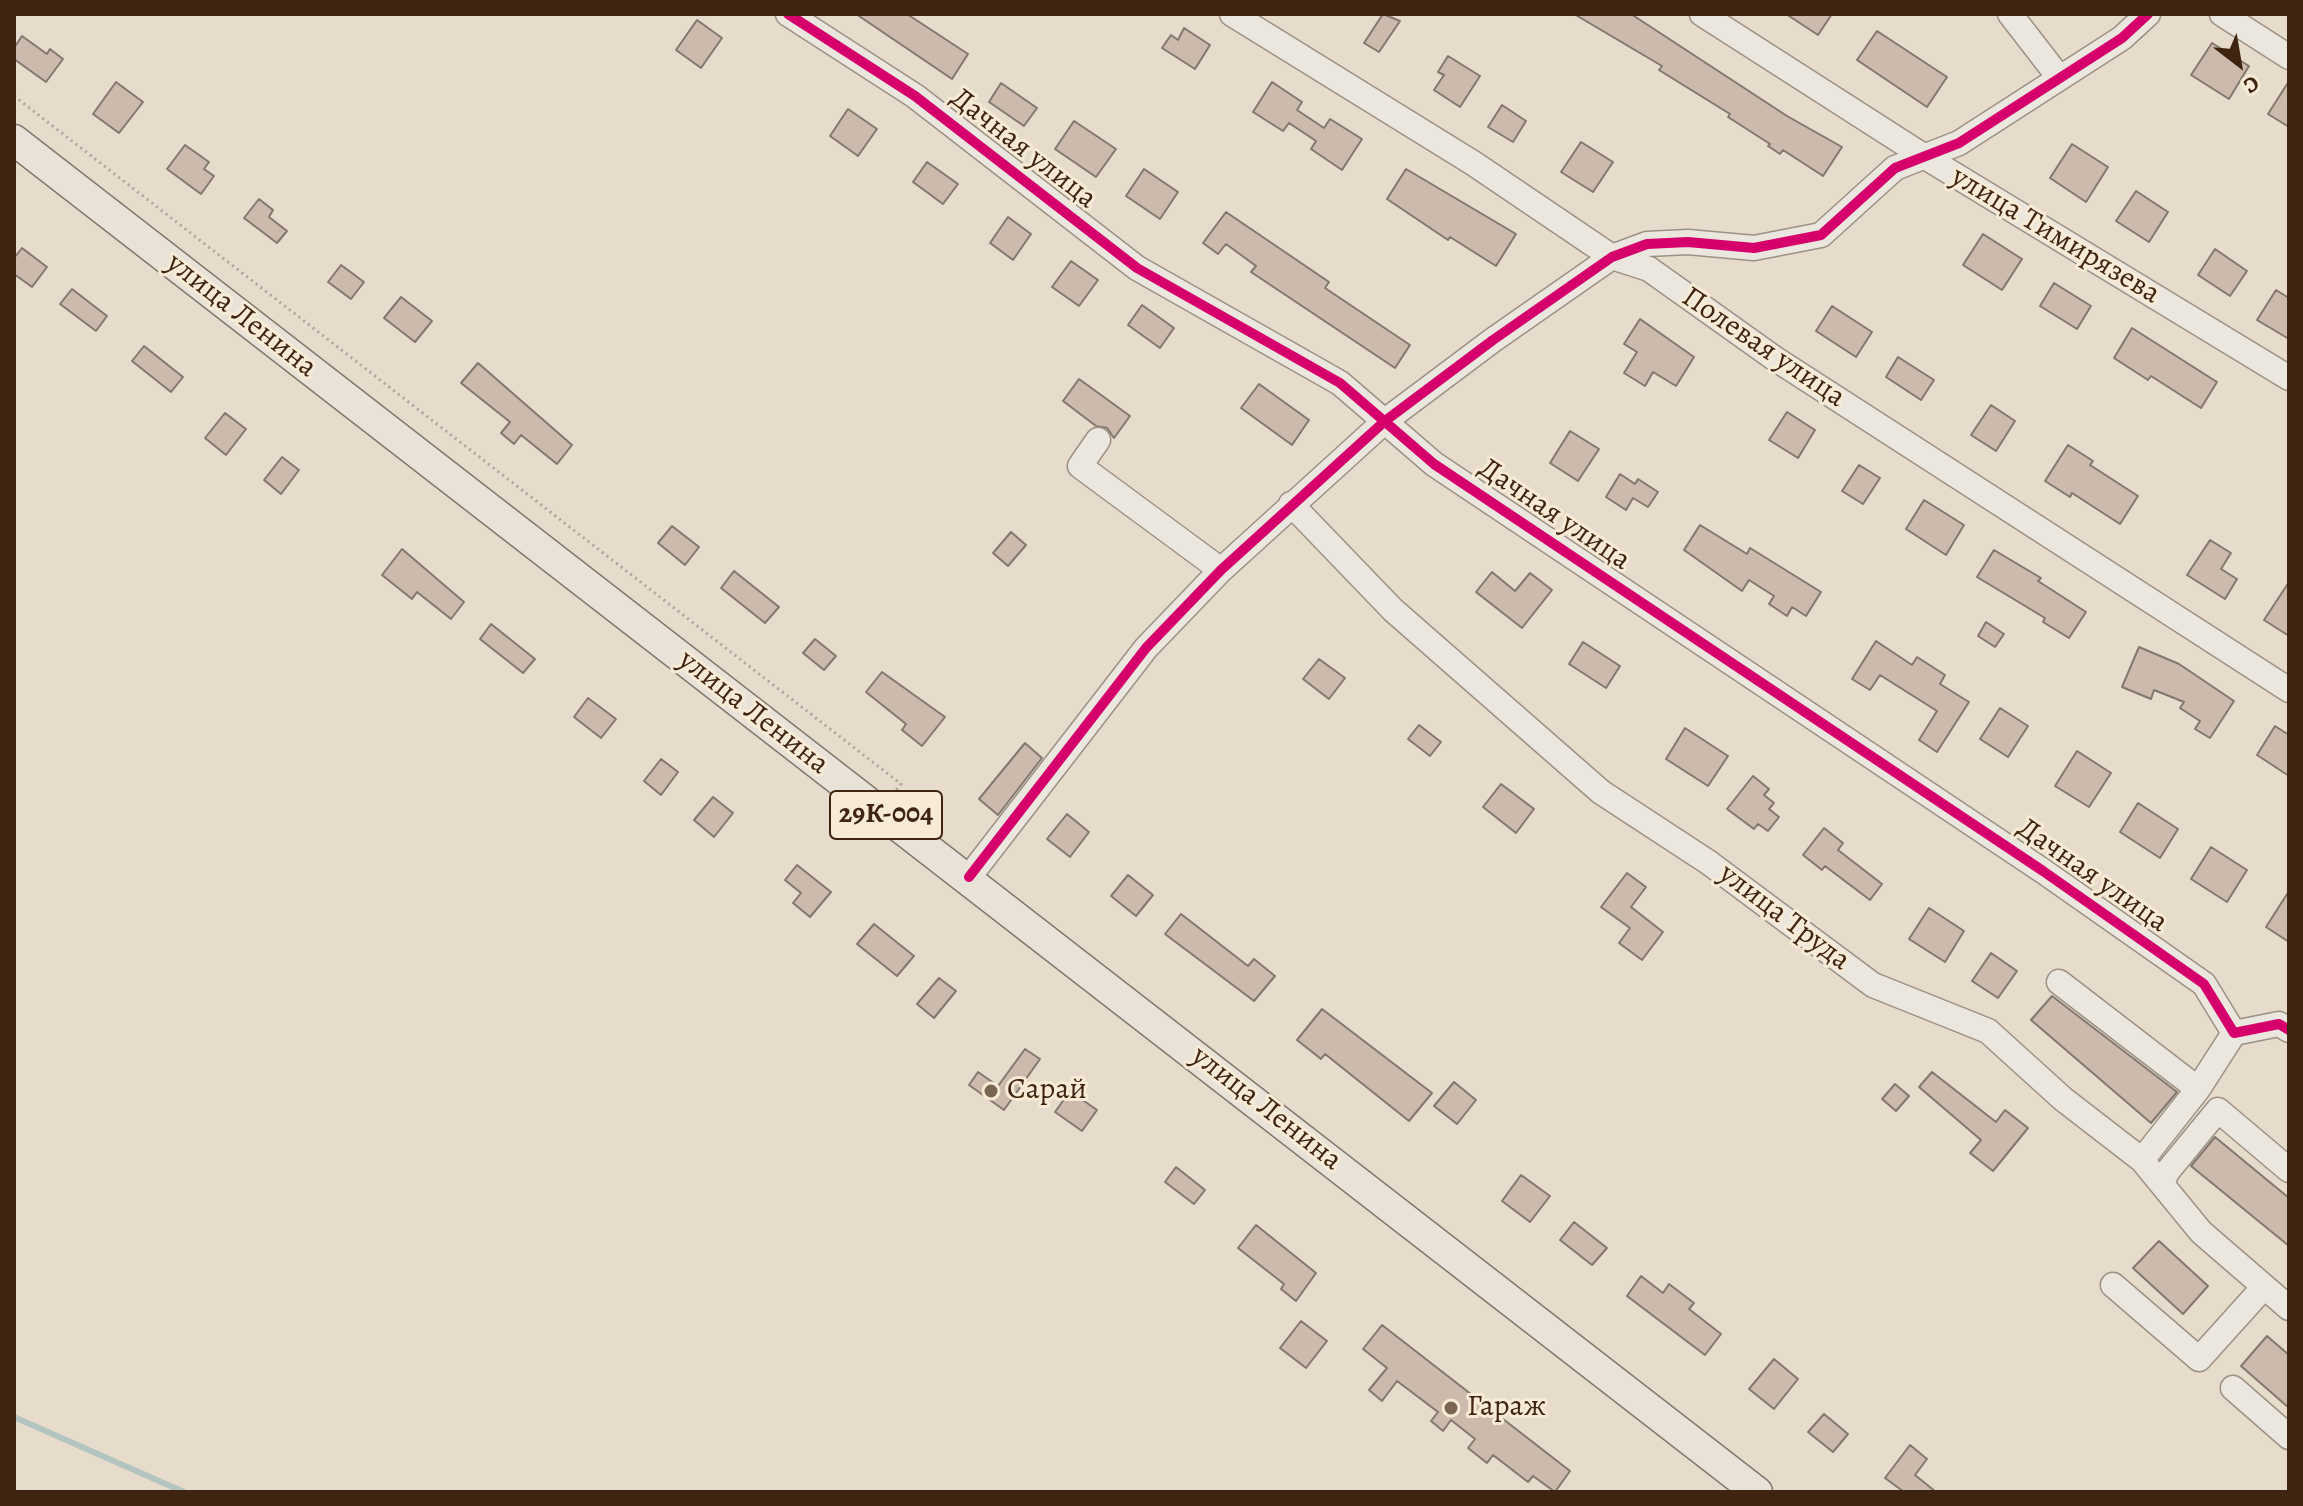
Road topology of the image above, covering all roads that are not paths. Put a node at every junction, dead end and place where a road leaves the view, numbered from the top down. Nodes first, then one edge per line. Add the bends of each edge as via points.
1 (788, 14) edge
2 (1232, 14) edge
3 (1702, 14) edge
4 (2010, 14) edge
5 (2148, 14) edge
6 (2222, 14) edge
7 (2289, 57) edge
8 (2058, 76) junction
9 (14, 140) edge
10 (1922, 155) junction
11 (1612, 257) junction
12 (2289, 378) edge
13 (1385, 421) junction
14 (1098, 440) dead end
15 (1291, 504) junction
16 (1221, 570) junction
17 (2289, 690) edge
18 (969, 877) junction
19 (2059, 982) dead end
20 (2289, 1030) edge
21 (2234, 1033) junction
22 (2198, 1089) junction
23 (2142, 1160) junction
24 (2289, 1170) edge
25 (2162, 1184) junction
26 (2113, 1285) dead end
27 (2263, 1288) junction
28 (2289, 1308) edge
29 (2233, 1388) dead end
30 (2289, 1437) edge
31 (1757, 1492) edge

1 - 13 street, Дачная улица via 915,96 1137,268 1340,383
2 - 11 street, Полевая улица via 1473,163
3 - 10 street, улица Тимирязева
4 - 8 street
5 - 8 street via 2122,38
6 - 7 street
8 - 10 street via 1959,143
9 - 18 main road, улица Ленина / 29К-004
10 - 11 street via 1895,168 1821,235 1754,248 1647,244
10 - 12 street, улица Тимирязева
11 - 13 street
11 - 17 street, Полевая улица via 1649,269 1774,358
13 - 15 street
13 - 21 street, Дачная улица via 1434,464 2204,984
14 - 16 street via 1080,466
15 - 16 street
15 - 23 street, улица Труда via 1393,610 1601,792 1708,862 1873,985 1988,1031
16 - 18 street via 1146,648
18 - 31 main road, улица Ленина / 29К-004
19 - 22 street
20 - 21 street via 2279,1024
21 - 22 street
22 - 23 street
23 - 25 street, улица Труда
24 - 25 street via 2218,1110
25 - 27 street, улица Труда via 2201,1232
26 - 27 street via 2199,1359
27 - 28 street, улица Труда
29 - 30 street

